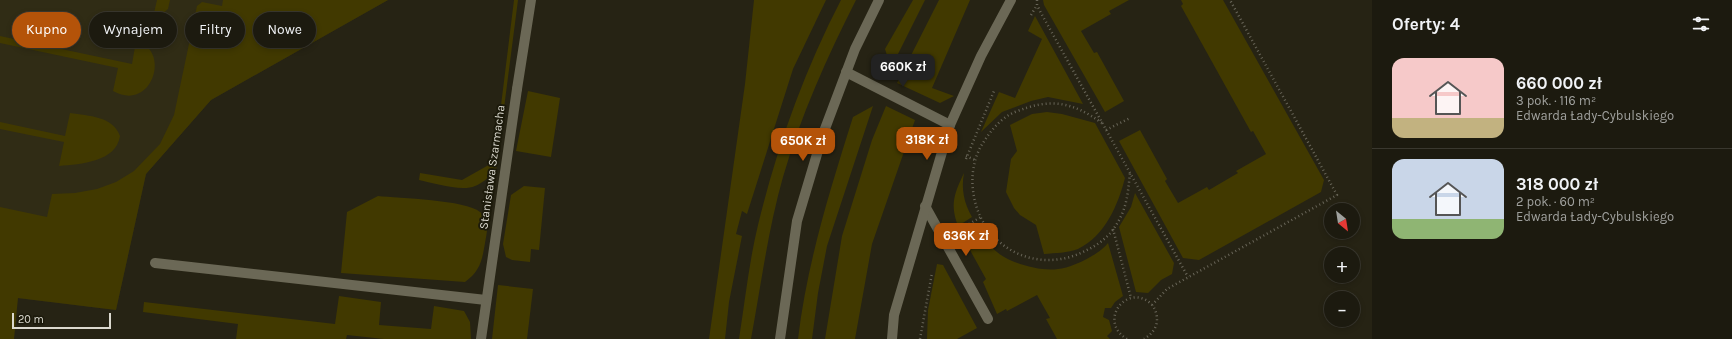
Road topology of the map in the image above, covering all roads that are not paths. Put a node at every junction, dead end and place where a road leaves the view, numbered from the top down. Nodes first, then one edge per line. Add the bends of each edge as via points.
1 (531, 0) edge
2 (879, 0) edge
3 (1011, 0) edge
4 (846, 72) junction
5 (950, 125) junction
6 (925, 206) junction
7 (156, 263) dead end
8 (486, 300) junction
9 (988, 319) dead end
10 (481, 339) edge
11 (780, 339) edge
12 (892, 339) edge

1 - 8 street, Stanisława Szarmacha
2 - 4 street
3 - 5 street via 981,56
4 - 5 street
4 - 11 street via 823,134 797,221
5 - 6 street
6 - 9 street
6 - 12 street via 894,315
7 - 8 street
8 - 10 street, Stanisława Szarmacha

